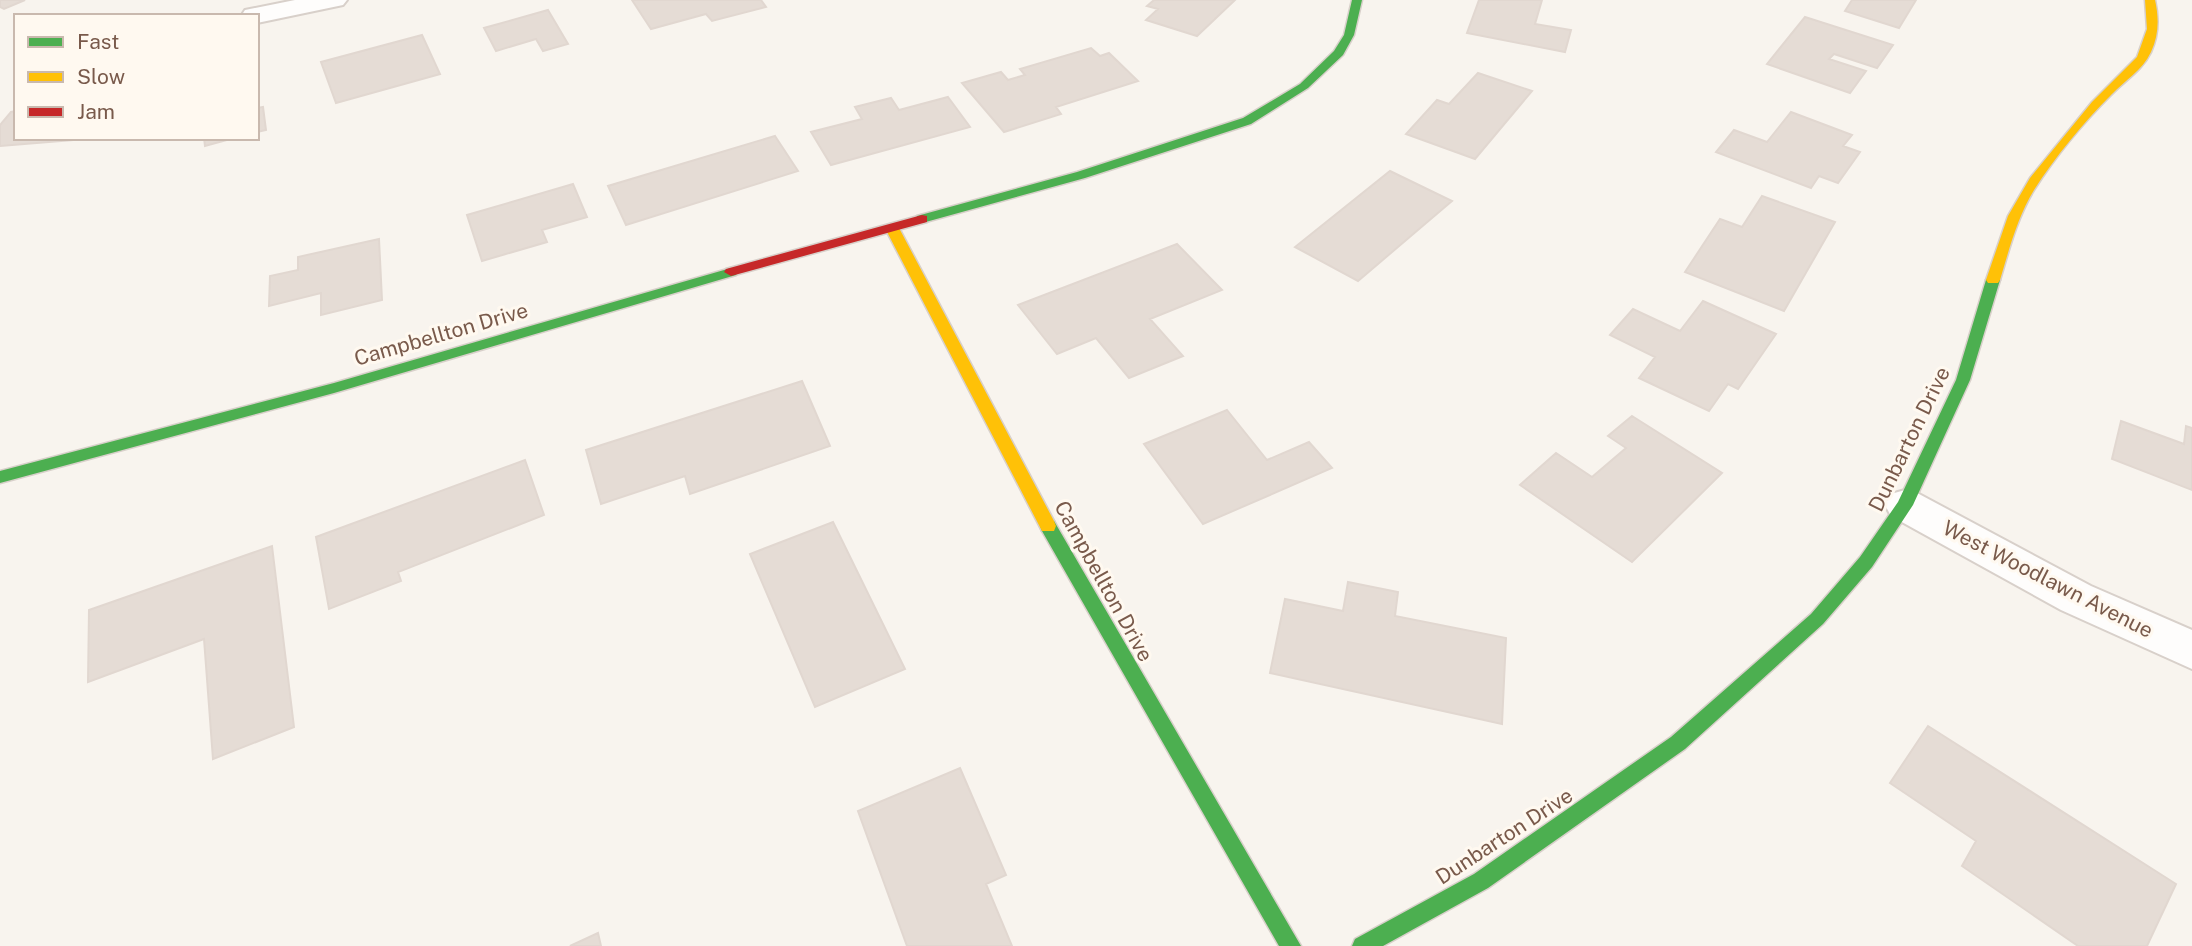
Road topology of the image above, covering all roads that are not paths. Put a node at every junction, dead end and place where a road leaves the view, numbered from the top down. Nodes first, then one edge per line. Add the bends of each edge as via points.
1 (334, 0) edge
2 (1357, 0) edge
3 (2150, 0) edge
4 (259, 15) edge
5 (892, 228) junction
6 (0, 477) edge
7 (1905, 505) junction
8 (2192, 650) edge
9 (1291, 946) edge
10 (1362, 946) edge

1 - 4 street
2 - 5 street, Campbellton Drive via 1349,35 1339,53 1304,86 1247,121 1080,175
3 - 7 street, Dunbarton Drive via 2154,18 2143,57 2107,92 2033,182 2013,214 1963,380
5 - 6 street, Campbellton Drive via 334,388
5 - 9 street, Campbellton Drive via 1072,569
7 - 8 street, West Woodlawn Avenue via 2076,598
7 - 10 street, Dunbarton Drive via 1866,562 1817,619 1678,743 1481,881

